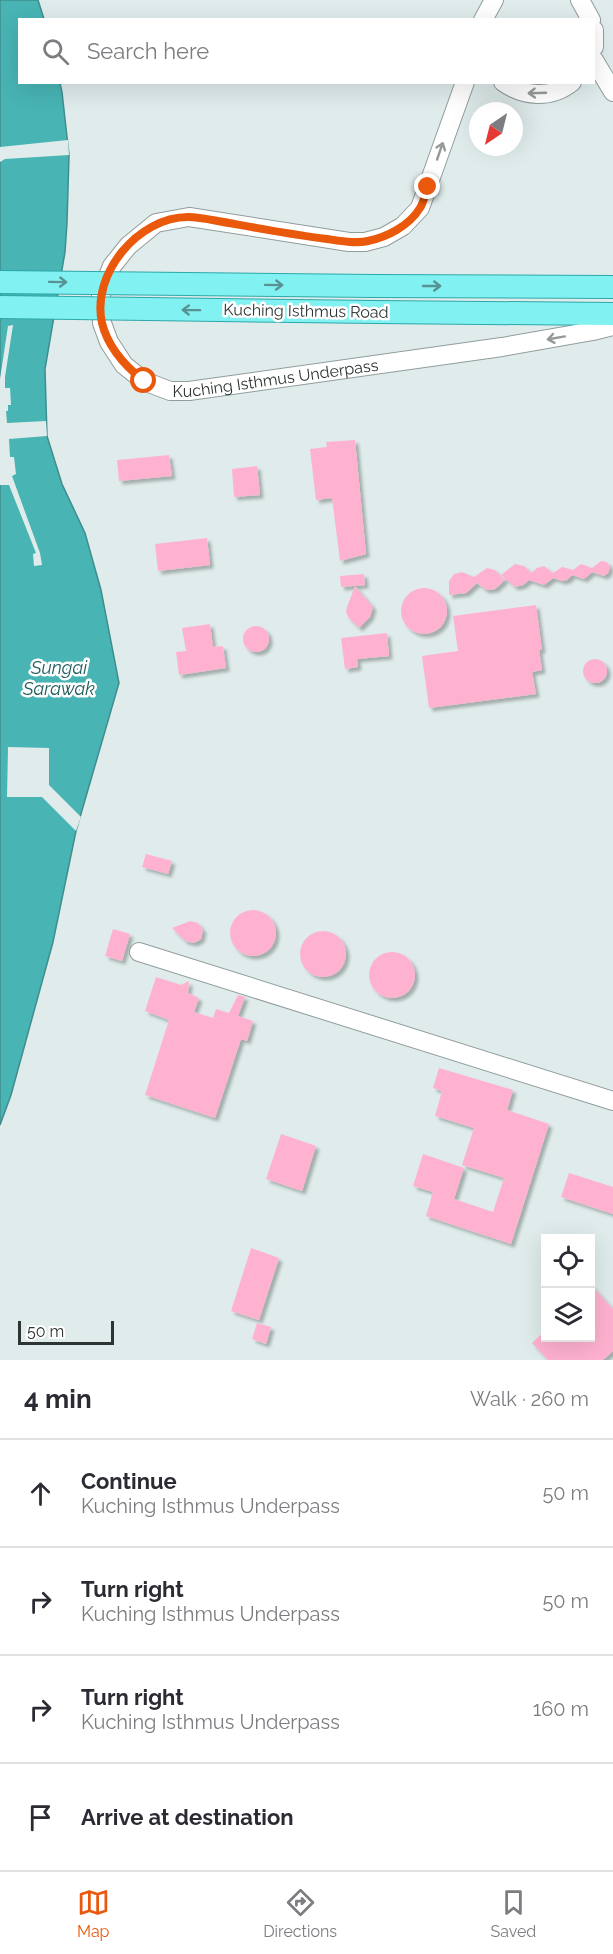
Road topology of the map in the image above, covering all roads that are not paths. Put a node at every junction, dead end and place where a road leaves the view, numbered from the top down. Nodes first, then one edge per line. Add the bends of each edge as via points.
1 (494, 0) edge
2 (580, 0) edge
3 (484, 18) edge
4 (590, 18) edge
5 (595, 62) edge
6 (464, 84) edge
7 (506, 84) edge
8 (569, 84) edge
9 (613, 92) edge
10 (0, 282) edge
11 (613, 287) edge
12 (0, 307) edge
13 (613, 314) edge
14 (613, 326) edge
15 (139, 952) dead end
16 (613, 1101) edge

1 - 3 street
2 - 4 street
5 - 9 street
14 -> 6 street, Kuching Isthmus Underpass via 502,347 189,391 170,391 144,381 124,365 109,342 102,323 101,294 112,266 128,246 156,223 189,217 349,242 384,237 403,226 420,208
8 -> 7 street via 543,94 527,94
10 -> 11 main road, Kuching Isthmus Road, bridge
13 -> 12 main road, Kuching Isthmus Road, bridge
15 - 16 street

